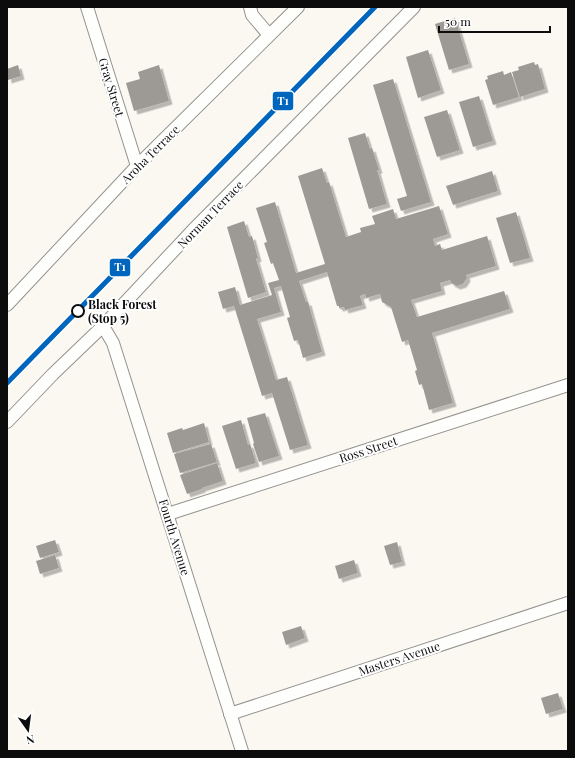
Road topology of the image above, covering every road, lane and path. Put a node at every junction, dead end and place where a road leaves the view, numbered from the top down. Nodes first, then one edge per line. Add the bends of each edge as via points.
1 (87, 7) edge
2 (250, 7) edge
3 (298, 7) edge
4 (414, 7) edge
5 (269, 36) junction
6 (137, 166) junction
7 (7, 305) edge
8 (103, 326) junction
9 (568, 385) edge
10 (7, 422) edge
11 (168, 514) junction
12 (568, 603) edge
13 (230, 714) junction
14 (242, 751) edge

1 - 6 street, Gray Street
2 - 5 street via 252,15
3 - 5 street, Aroha Terrace
4 - 8 street, Norman Terrace via 193,230
5 - 6 street, Aroha Terrace
6 - 7 street, Aroha Terrace
8 - 10 street, Norman Terrace
8 - 11 street, Fourth Avenue via 113,343
9 - 11 street, Ross Street
11 - 13 street, Fourth Avenue
12 - 13 street, Masters Avenue
13 - 14 street, Fourth Avenue

